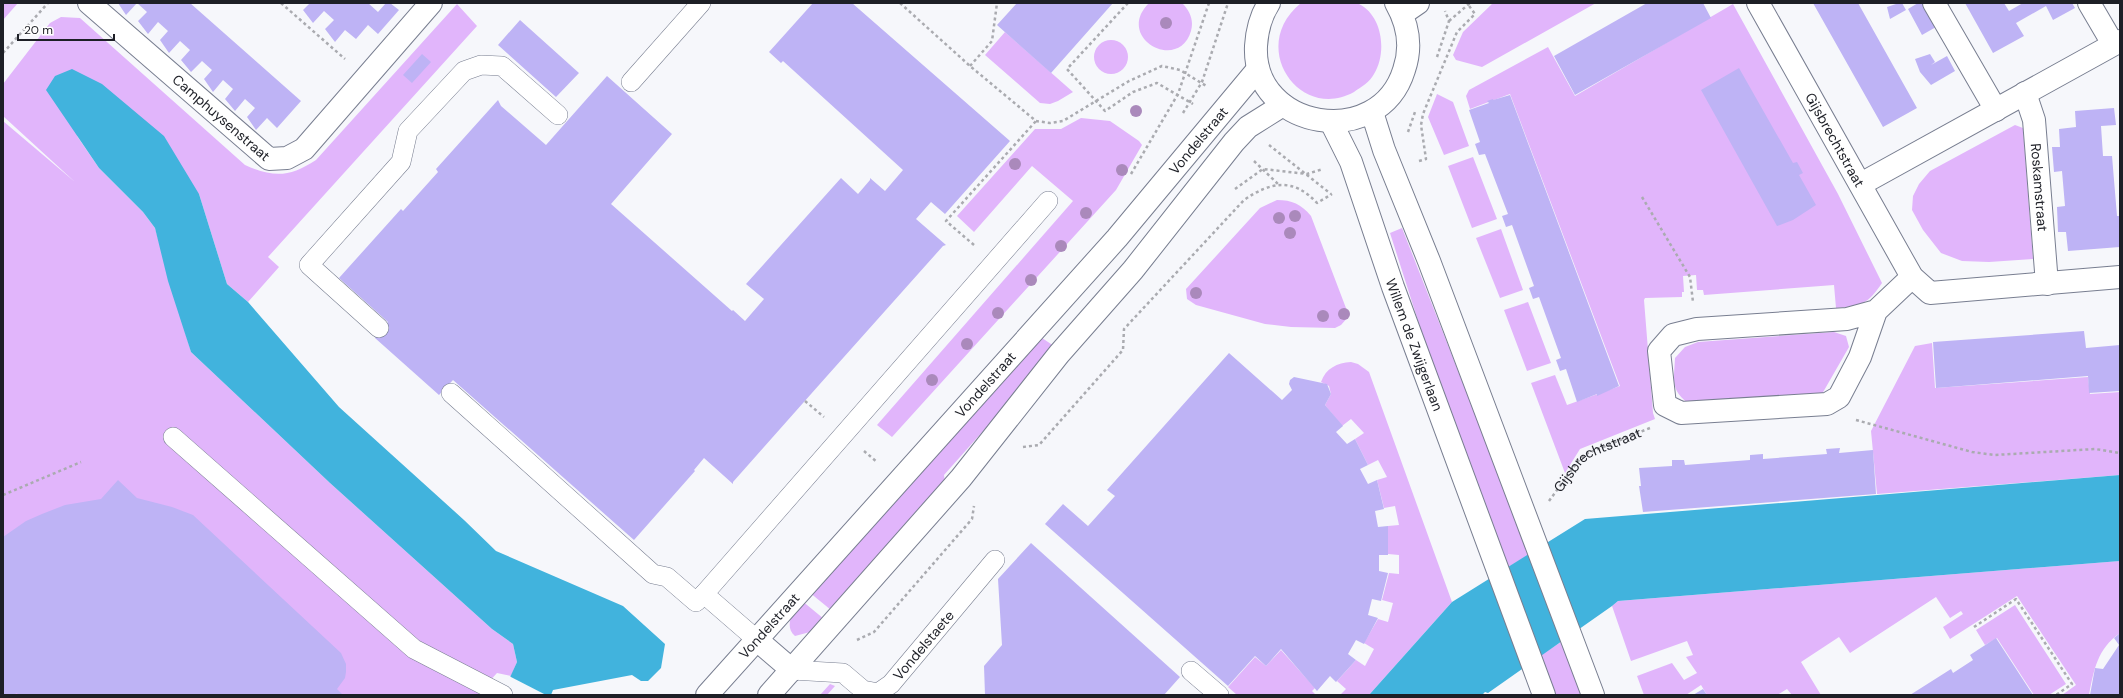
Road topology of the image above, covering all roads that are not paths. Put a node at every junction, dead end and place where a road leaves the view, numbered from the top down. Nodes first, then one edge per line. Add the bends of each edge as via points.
1 (89, 3) edge
2 (432, 3) edge
3 (701, 3) edge
4 (1269, 3) edge
5 (1758, 3) edge
6 (1934, 3) edge
7 (2089, 3) edge
8 (1405, 7) edge
9 (2117, 42) edge
10 (1258, 69) junction
11 (630, 82) dead end
12 (2024, 93) junction
13 (1283, 105) junction
14 (1996, 110) junction
15 (1372, 112) junction
16 (558, 115) dead end
17 (1331, 122) junction
18 (1861, 184) junction
19 (1048, 201) dead end
20 (1912, 277) junction
21 (2120, 277) edge
22 (2047, 284) junction
23 (1876, 311) junction
24 (379, 328) dead end
25 (451, 392) dead end
26 (173, 436) dead end
27 (995, 560) dead end
28 (704, 594) junction
29 (756, 639) junction
30 (792, 670) junction
31 (1192, 671) dead end
32 (503, 695) edge
33 (707, 695) edge
34 (770, 695) edge
35 (1219, 695) edge
36 (1544, 695) edge
37 (1593, 695) edge

1 - 2 street, Camphuysenstraat via 269,159 287,158 304,149
3 - 11 lane
4 - 10 street via 1257,28
5 - 18 street, Gijsbrechtstraat
6 - 14 street
7 - 9 street
8 - 15 street via 1408,58 1402,79 1389,98
9 - 12 street
10 - 13 street via 1269,90
10 - 29 street, Vondelstraat via 1107,250
12 - 14 street
12 - 22 street, Roskamstraat via 2034,120
13 - 17 street via 1298,115
13 - 30 street, Vondelstraat via 1248,127 1234,142 1133,270 1059,354 961,478
14 - 18 street
15 - 17 street via 1345,122
15 - 37 street via 1384,150 1429,261
16 - 24 lane via 502,66 481,65 464,72 408,132 401,162 310,265
17 - 36 street, Willem de Zwijgerlaan via 1351,162 1393,286
18 - 20 street, Gijsbrechtstraat
19 - 28 lane
20 - 22 street, Gijsbrechtstraat via 1930,293
20 - 23 street
21 - 22 street, Gijsbrechtstraat
23 - 23 street via 1847,320 1697,328 1673,335 1659,351 1665,405 1682,413 1827,404 1839,397 1860,357
25 - 28 lane via 653,574 667,577 696,602
26 - 32 lane via 414,649
27 - 30 lane, Vondelstaete via 891,684 878,693 862,690 843,673
28 - 29 lane
29 - 30 street
29 - 33 street, Vondelstraat
30 - 34 street, Vondelstraat
31 - 35 lane

